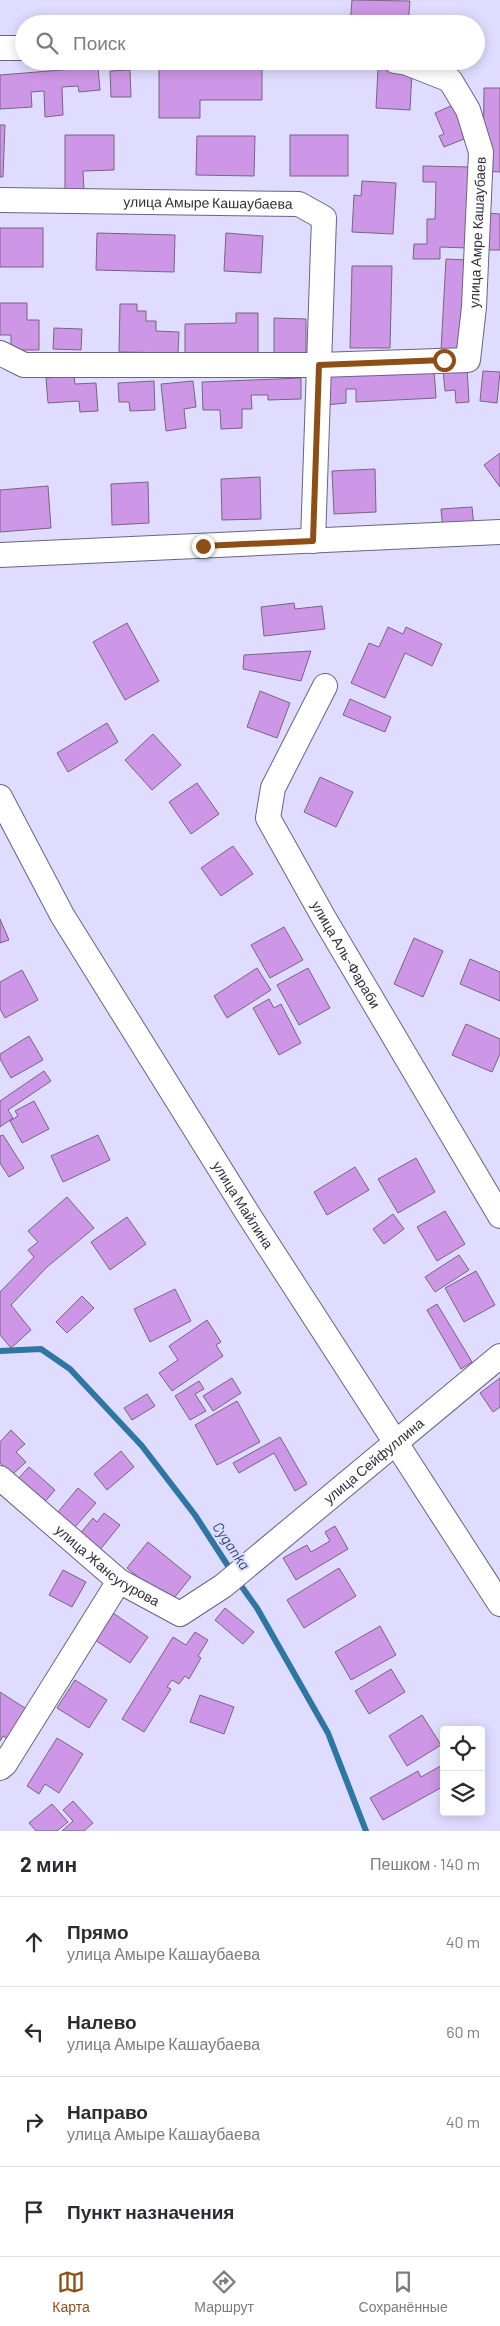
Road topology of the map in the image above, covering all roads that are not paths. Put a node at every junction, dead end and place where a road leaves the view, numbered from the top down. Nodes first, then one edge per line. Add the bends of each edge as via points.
1 (0, 48) edge
2 (15, 48) edge
3 (426, 70) edge
4 (0, 200) edge
5 (0, 353) edge
6 (319, 365) junction
7 (500, 532) edge
8 (313, 541) junction
9 (0, 555) edge
10 (325, 686) dead end
11 (0, 797) edge
12 (497, 1198) edge
13 (500, 1356) edge
14 (396, 1443) junction
15 (0, 1478) edge
16 (119, 1581) junction
17 (223, 1586) joint
18 (500, 1604) edge
19 (0, 1768) edge

1 - 2 street
3 - 6 street, улица Амре Кашаубаев via 450,80 468,110 481,152 474,307 468,360
4 - 6 street, улица Амыре Кашаубаева via 299,204 324,218
5 - 6 street via 24,365
6 - 8 street, улица Амыре Кашаубаева
7 - 8 street
8 - 9 street
10 - 12 street, улица Аль-Фараби via 273,788 268,818 330,927
11 - 14 street, улица Майлина via 62,915 248,1214
13 - 14 street, улица Сейфуллина
14 - 17 street, улица Сейфуллина
14 - 18 street, улица Майлина
15 - 16 street, улица Жансугурова
16 - 17 street, улица Жансугурова via 180,1614
16 - 19 street

